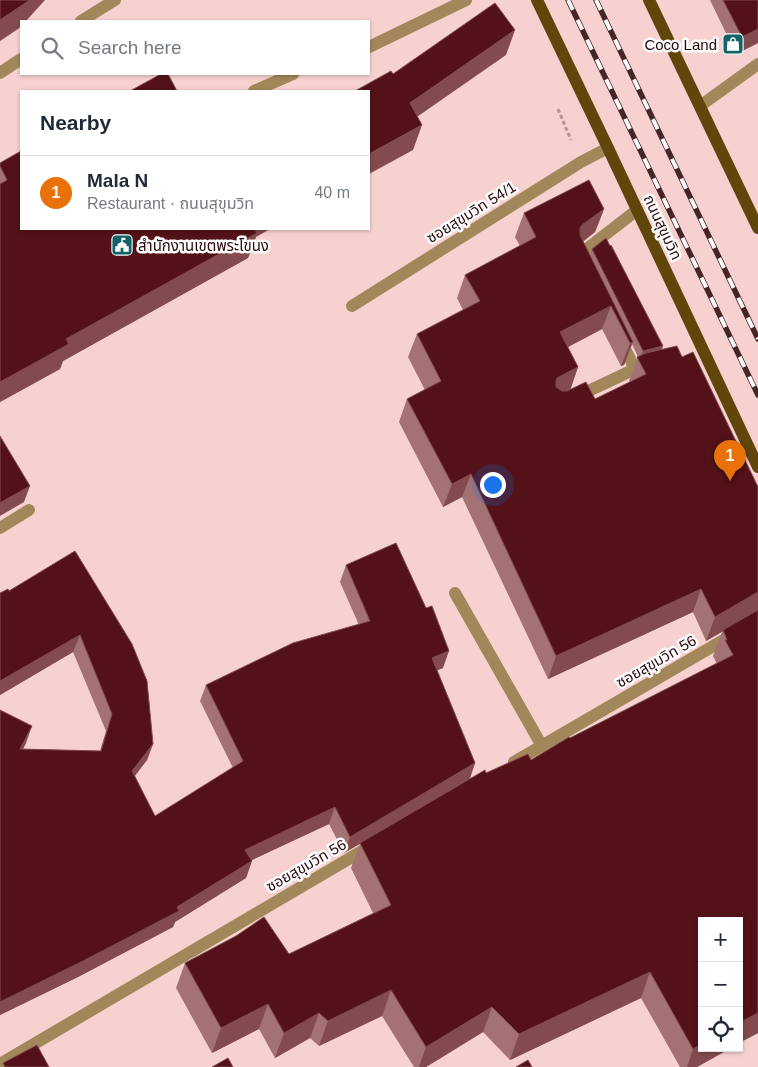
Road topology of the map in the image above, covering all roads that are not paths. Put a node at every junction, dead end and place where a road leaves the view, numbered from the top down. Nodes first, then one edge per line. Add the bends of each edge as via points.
1 (115, 0) edge
2 (466, 0) edge
3 (537, 0) edge
4 (649, 0) edge
5 (83, 20) edge
6 (370, 46) edge
7 (20, 60) edge
8 (758, 64) edge
9 (0, 72) edge
10 (290, 75) edge
11 (256, 90) edge
12 (700, 106) junction
13 (608, 148) junction
14 (637, 210) junction
15 (758, 228) edge
16 (588, 273) edge
17 (352, 306) dead end
18 (618, 334) edge
19 (661, 364) edge
20 (635, 369) junction
21 (564, 403) edge
22 (758, 467) edge
23 (28, 510) dead end
24 (0, 528) edge
25 (455, 592) dead end
26 (758, 620) edge
27 (542, 746) junction
28 (507, 766) edge
29 (378, 842) edge
30 (0, 1064) edge

1 - 5 street
2 - 6 street
3 - 13 main road, ถนนสุขุมวิท
4 - 12 main road
7 - 9 street
8 - 12 street
10 - 11 street
12 - 15 main road
13 - 14 main road, ถนนสุขุมวิท
13 - 17 street, ซอยสุขุมวิท 54/1
14 - 16 street via 579,255
14 - 22 main road, ถนนสุขุมวิท via 700,354
18 - 20 street
19 - 20 street
20 - 21 street
23 - 24 street
25 - 27 street
26 - 27 street, ซอยสุขุมวิท 56
27 - 28 street, ซอยสุขุมวิท 56
29 - 30 street, ซอยสุขุมวิท 56

